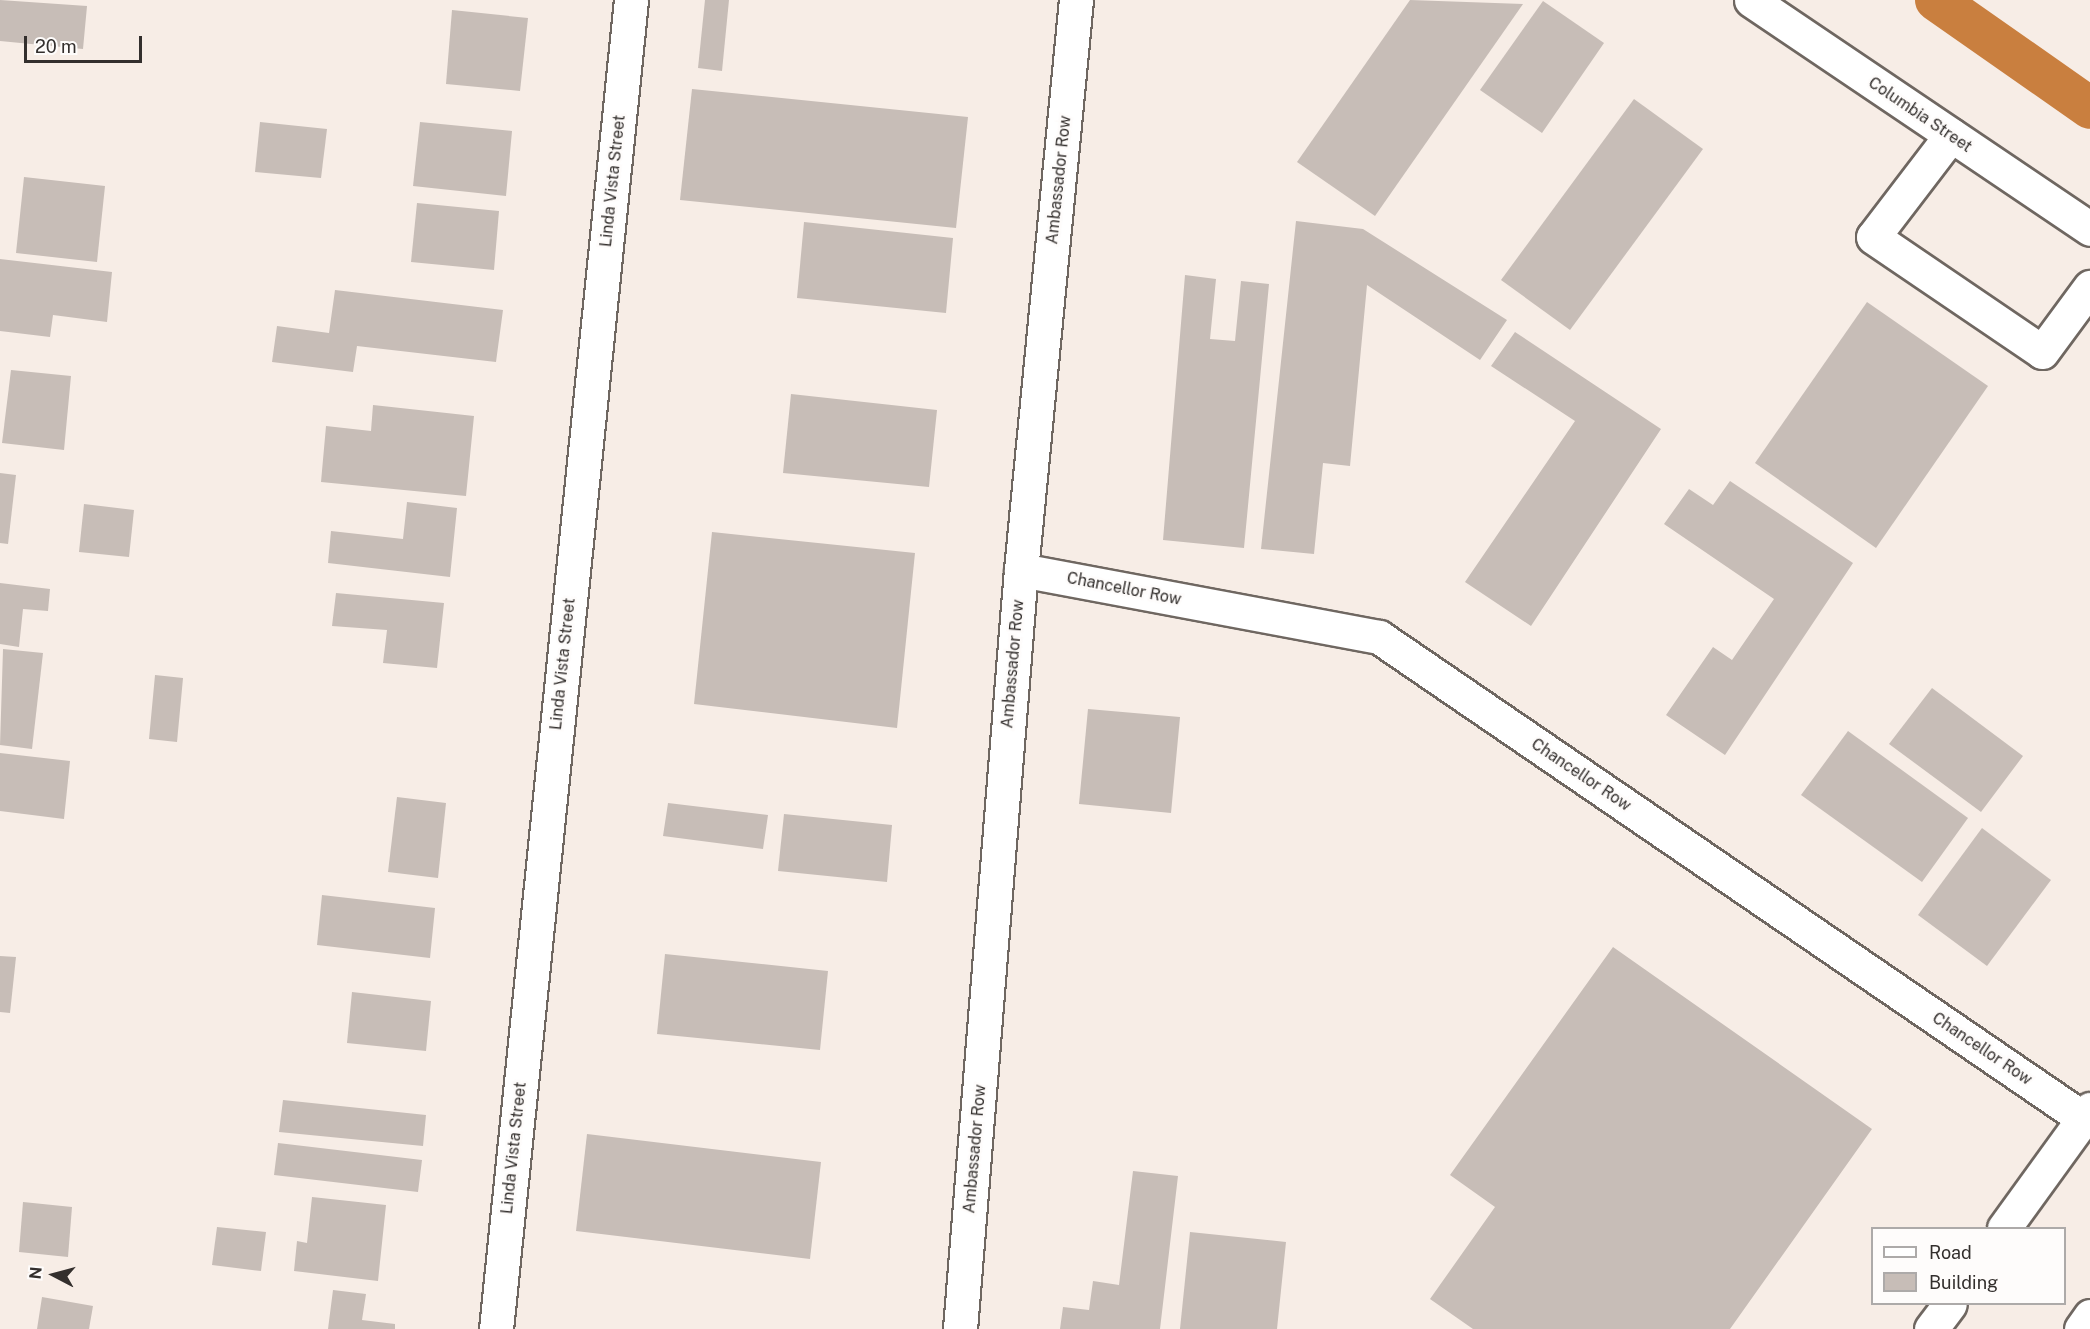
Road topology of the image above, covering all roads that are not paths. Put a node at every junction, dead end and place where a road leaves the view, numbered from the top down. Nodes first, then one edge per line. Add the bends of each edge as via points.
1 (631, 0) edge
2 (1076, 0) edge
3 (1751, 0) edge
4 (1951, 135) junction
5 (2090, 229) edge
6 (2090, 287) edge
7 (1021, 570) junction
8 (2087, 1114) edge
9 (2005, 1227) edge
10 (1949, 1305) edge
11 (2090, 1316) edge
12 (496, 1329) edge
13 (960, 1329) edge
14 (1931, 1329) edge
15 (2081, 1329) edge

1 - 12 main road, Linda Vista Street
2 - 7 main road, Ambassador Row
3 - 4 main road, Columbia Street
4 - 5 main road, Columbia Street
4 - 6 main road via 1872,237 2042,352
7 - 8 main road, Chancellor Row via 1378,637
7 - 13 main road, Ambassador Row
8 - 9 main road
10 - 14 main road
11 - 15 main road

